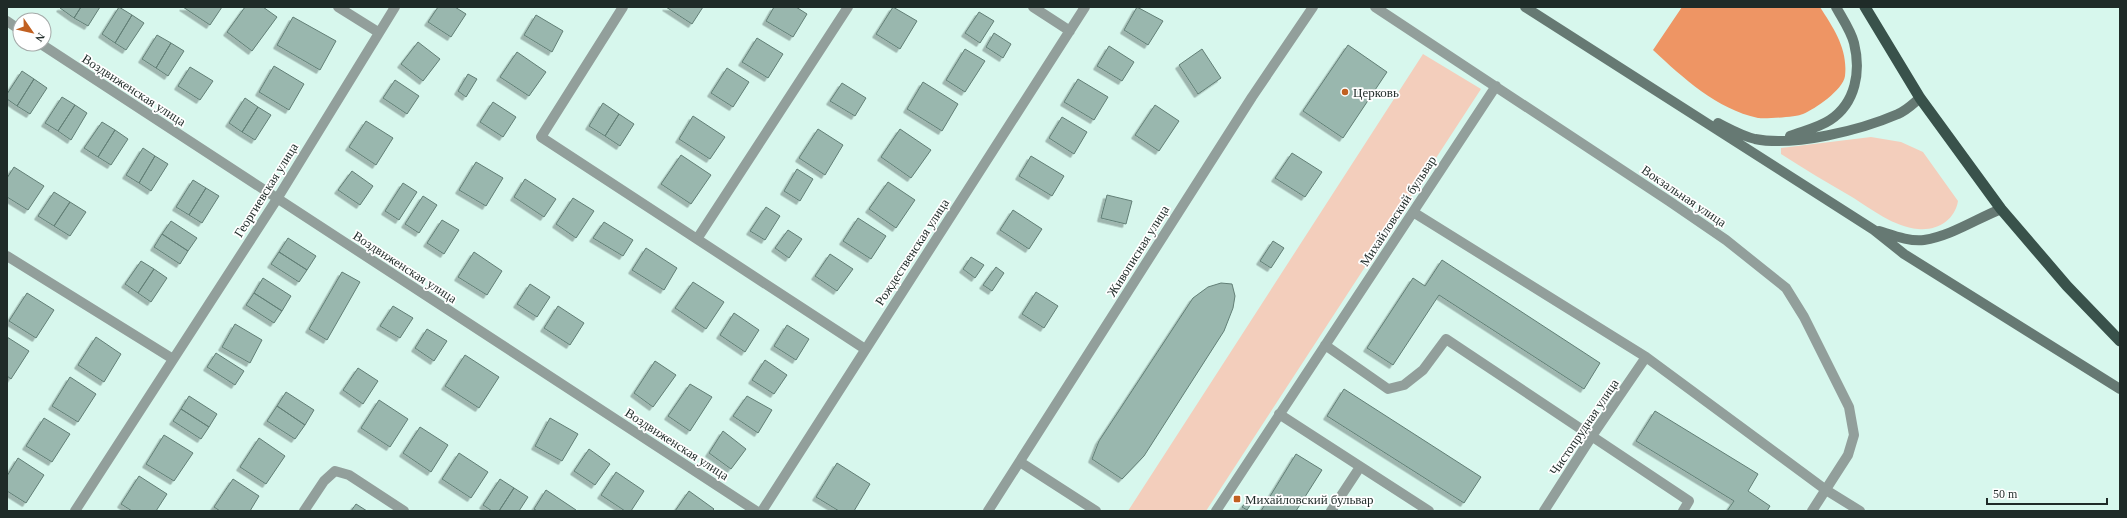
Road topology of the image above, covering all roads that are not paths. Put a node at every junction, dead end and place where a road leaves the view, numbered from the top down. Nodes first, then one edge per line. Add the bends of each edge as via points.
1 (338, 7) edge
2 (394, 7) edge
3 (623, 7) edge
4 (848, 7) edge
5 (1034, 7) edge
6 (1085, 7) edge
7 (1313, 7) edge
8 (1375, 7) edge
9 (1525, 7) edge
10 (1836, 7) edge
11 (1865, 7) edge
12 (1070, 31) junction
13 (378, 32) junction
14 (52, 51) edge
15 (1496, 86) junction
16 (1920, 98) junction
17 (1685, 109) junction
18 (1775, 140) junction
19 (277, 199) junction
20 (2001, 209) junction
21 (1413, 212) junction
22 (1874, 230) junction
23 (697, 239) junction
24 (7, 256) edge
25 (2120, 341) edge
26 (1325, 345) junction
27 (865, 349) junction
28 (1646, 358) junction
29 (173, 359) junction
30 (2120, 389) edge
31 (1279, 414) junction
32 (1592, 436) junction
33 (1020, 462) junction
34 (1360, 467) junction
35 (1826, 490) junction
36 (75, 511) edge
37 (304, 511) edge
38 (404, 511) edge
39 (756, 511) edge
40 (762, 511) edge
41 (988, 511) edge
42 (1096, 511) edge
43 (1216, 511) edge
44 (1331, 511) edge
45 (1429, 511) edge
46 (1544, 511) edge
47 (1683, 511) edge
48 (1812, 511) edge
49 (1860, 511) edge

1 - 13 street
2 - 13 street, Георгиевская улица
3 - 23 street via 541,137
4 - 23 street
5 - 12 street
6 - 12 street, Рождественская улица
7 - 33 street, Живописная улица via 1252,97
8 - 15 street, Вокзальная улица
9 - 17 main road
10 - 18 main road via 1854,42 1858,65 1851,96 1842,110 1830,120
11 - 16 highway
12 - 27 street, Рождественская улица
13 - 19 street, Георгиевская улица
14 - 19 street, Воздвиженская улица
15 - 21 street, Михайловский бульвар
15 - 35 street, Вокзальная улица via 1726,240 1786,288 1804,317 1849,407 1854,435 1848,455
16 - 18 main road via 1899,114 1847,131 1811,138
16 - 20 highway
17 - 18 main road via 1743,135 1755,139
17 - 22 main road
19 - 29 street, Георгиевская улица
19 - 39 street, Воздвиженская улица
20 - 22 main road via 1954,231 1923,240
20 - 25 highway via 2067,286
21 - 26 street, Михайловский бульвар
21 - 28 street
22 - 30 main road via 1904,254
23 - 27 street
24 - 29 street
26 - 31 street, Михайловский бульвар
26 - 32 street via 1388,389 1404,385 1422,370 1446,339
27 - 40 street, Рождественская улица
28 - 32 street, Чистопрудная улица
28 - 35 street
29 - 36 street, Георгиевская улица
31 - 34 street
31 - 43 street, Михайловский бульвар
32 - 46 street, Чистопрудная улица
32 - 47 street via 1689,501
33 - 41 street, Живописная улица
33 - 42 street
34 - 44 street
34 - 45 street
35 - 48 street, Вокзальная улица
35 - 49 street
37 - 38 street via 324,481 335,471 349,475

